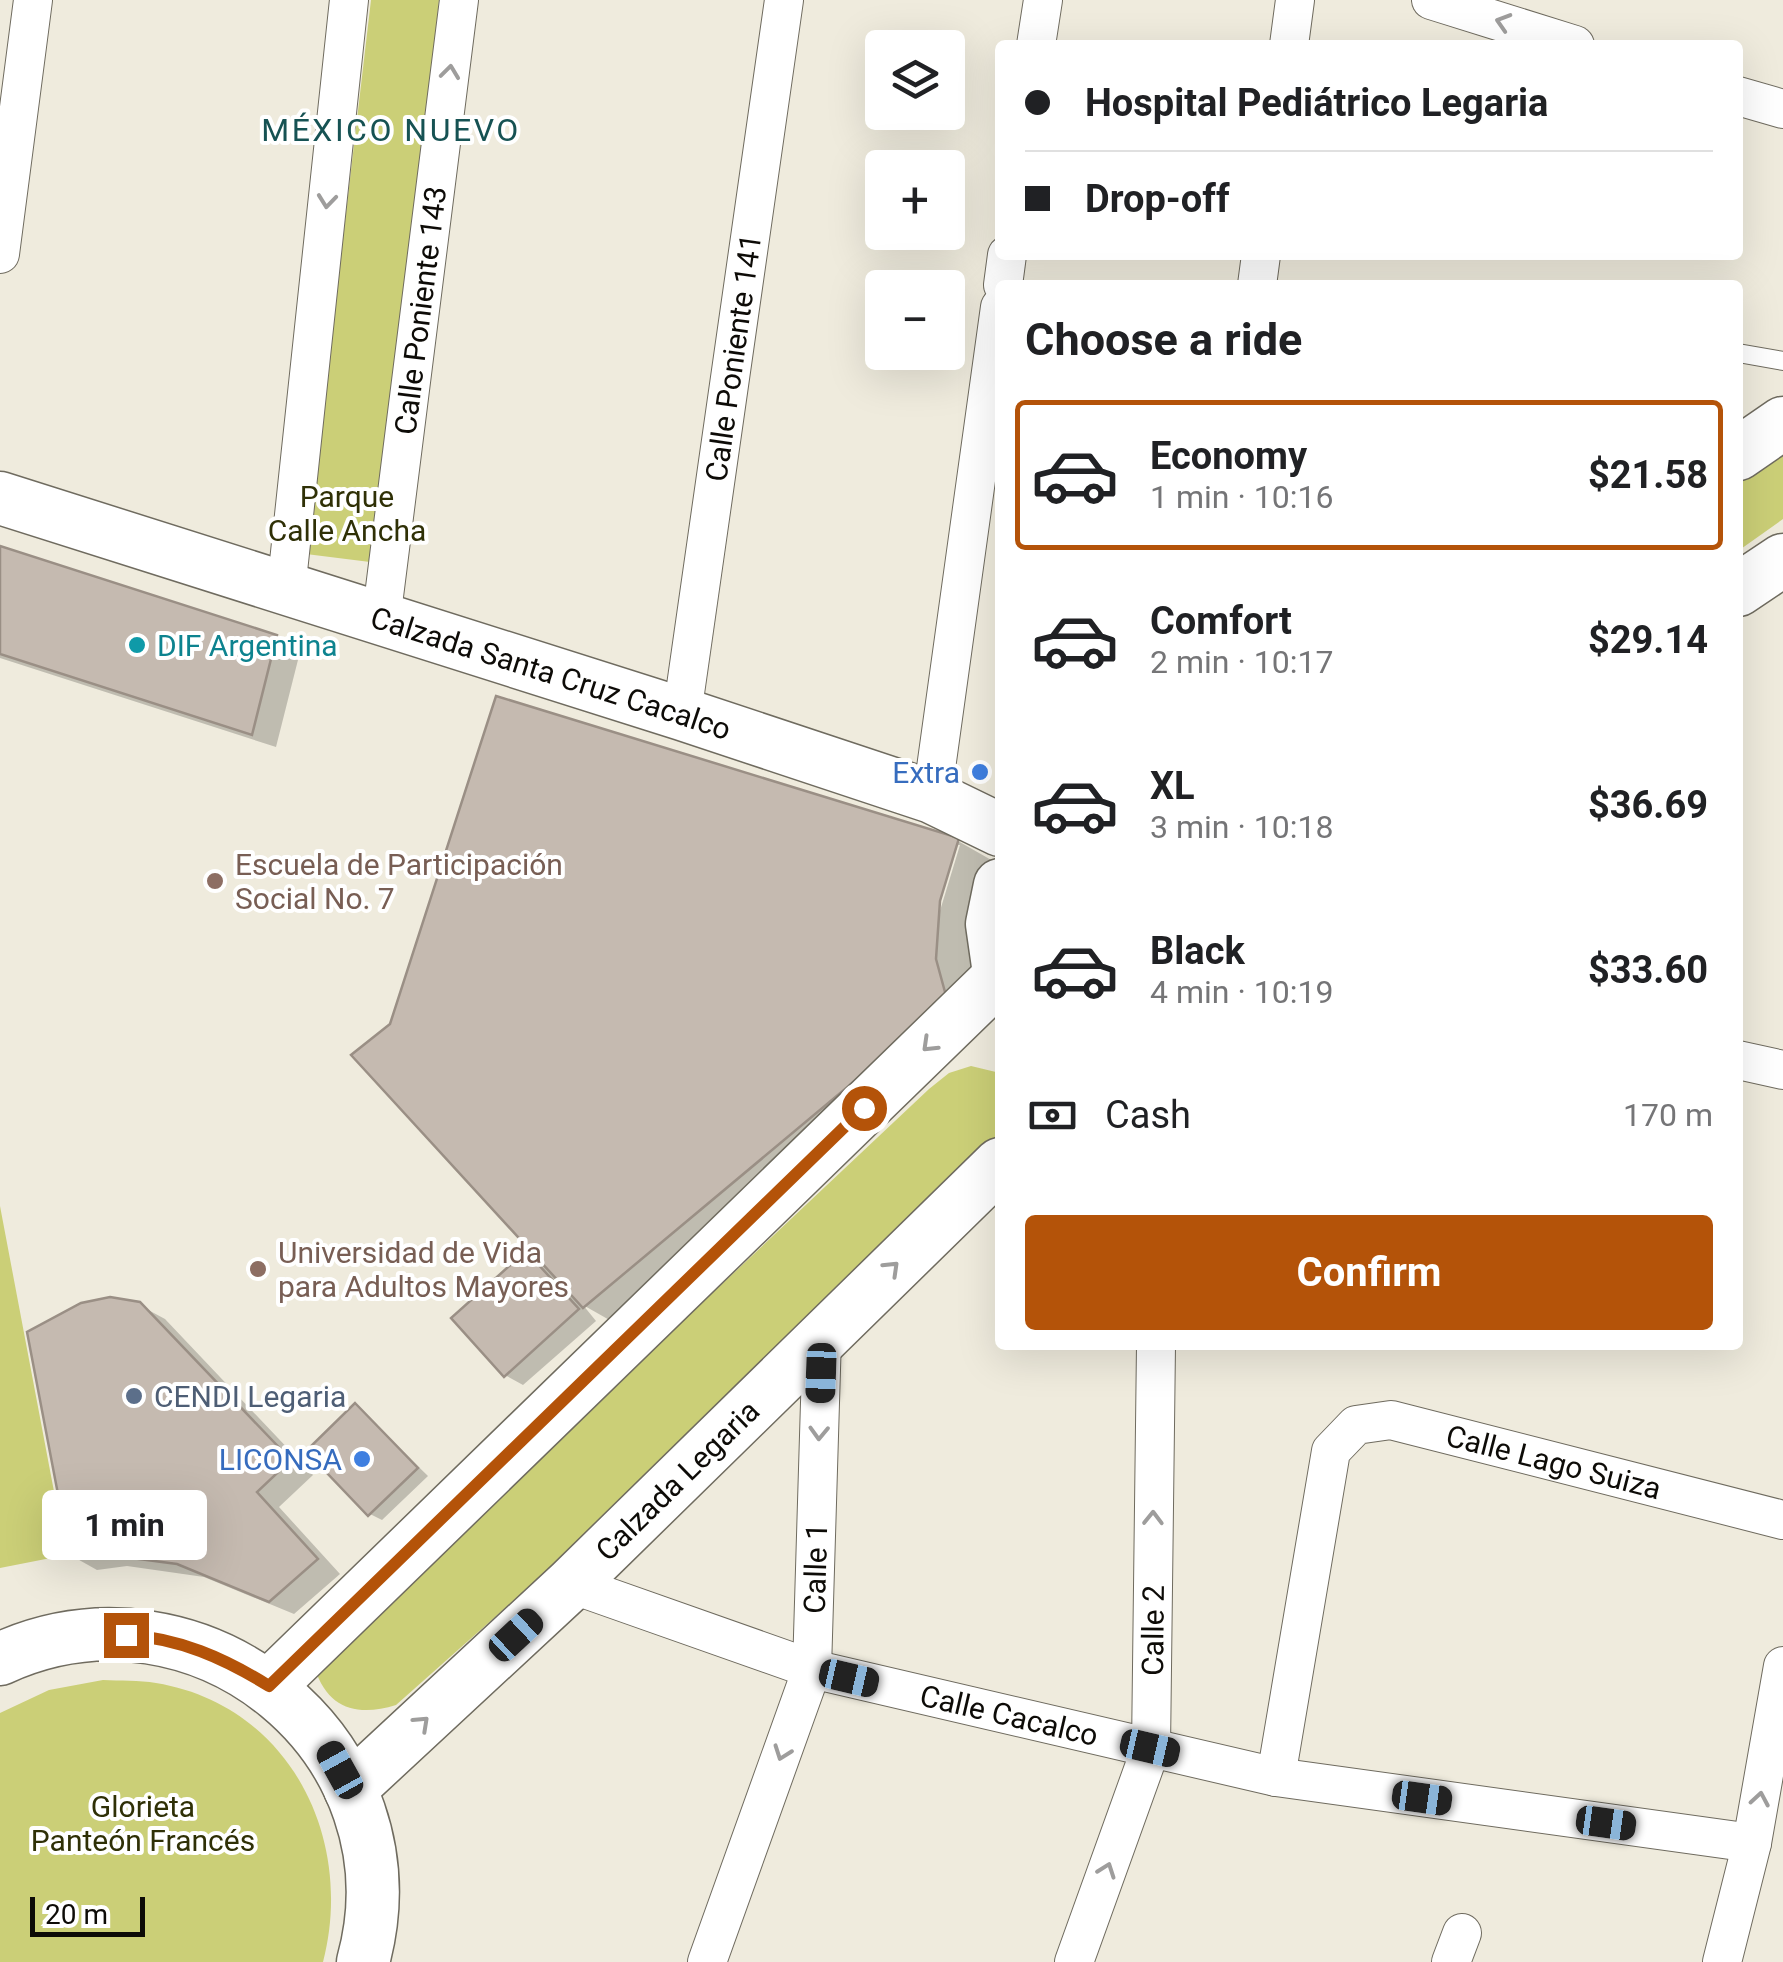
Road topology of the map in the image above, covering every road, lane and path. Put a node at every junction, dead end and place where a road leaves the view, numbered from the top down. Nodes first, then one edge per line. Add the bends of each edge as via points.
1 (34, 0) edge
2 (349, 0) edge
3 (459, 0) edge
4 (784, 0) edge
5 (1043, 0) edge
6 (1296, 0) edge
7 (1432, 0) edge
8 (1037, 40) edge
9 (1291, 40) edge
10 (1559, 40) edge
11 (1743, 98) edge
12 (1783, 110) edge
13 (0, 254) edge
14 (995, 343) edge
15 (1743, 354) edge
16 (1783, 360) edge
17 (1783, 423) edge
18 (1743, 451) edge
19 (0, 498) edge
20 (1783, 560) edge
21 (1743, 587) edge
22 (286, 590) junction
23 (381, 620) junction
24 (682, 714) junction
25 (932, 797) junction
26 (994, 839) edge
27 (995, 909) edge
28 (995, 944) edge
29 (995, 983) edge
30 (1743, 1061) edge
31 (1783, 1070) edge
32 (995, 1169) edge
33 (822, 1336) junction
34 (1156, 1350) edge
35 (1783, 1520) edge
36 (571, 1584) junction
37 (0, 1659) edge
38 (1783, 1666) edge
39 (812, 1669) junction
40 (269, 1686) junction
41 (1150, 1748) junction
42 (1276, 1778) junction
43 (350, 1789) junction
44 (1752, 1843) junction
45 (363, 1962) edge
46 (707, 1962) edge
47 (1074, 1962) edge
48 (1722, 1962) edge

1 - 13 street
2 -> 22 street
23 -> 3 street, Calle Poniente 143
4 - 24 street, Calle Poniente 141
5 - 8 street
6 - 9 street
10 -> 7 street
11 - 12 street
14 - 25 street
15 - 16 lane
17 - 18 main road
19 - 22 main road, Calzada Santa Cruz Cacalco
20 - 21 main road
22 - 23 main road, Calzada Santa Cruz Cacalco
23 - 24 main road, Calzada Santa Cruz Cacalco
24 - 25 main road, Calzada Santa Cruz Cacalco
25 - 26 main road, Calzada Santa Cruz Cacalco
27 - 28 main road
29 -> 40 main road
30 - 31 street
33 -> 32 main road, Calzada Legaria
33 - 36 main road, Calzada Legaria
33 -> 39 street, Calle 1
41 -> 34 street, Calle 2
35 - 42 street, Calle Lago Suiza via 1392,1420 1356,1425 1331,1451
36 - 39 street, Calle Cacalco
43 -> 36 main road, Calzada Legaria
37 - 40 main road via 60,1639 148,1636 191,1646
44 -> 38 street
39 - 41 street, Calle Cacalco
39 -> 46 street, Calle 1
40 - 43 main road via 302,1716
41 - 42 street, Calle Cacalco
47 -> 41 street, Calle 2
42 - 44 street, Calle Cacalco
43 - 45 main road via 372,1872
44 - 48 street

